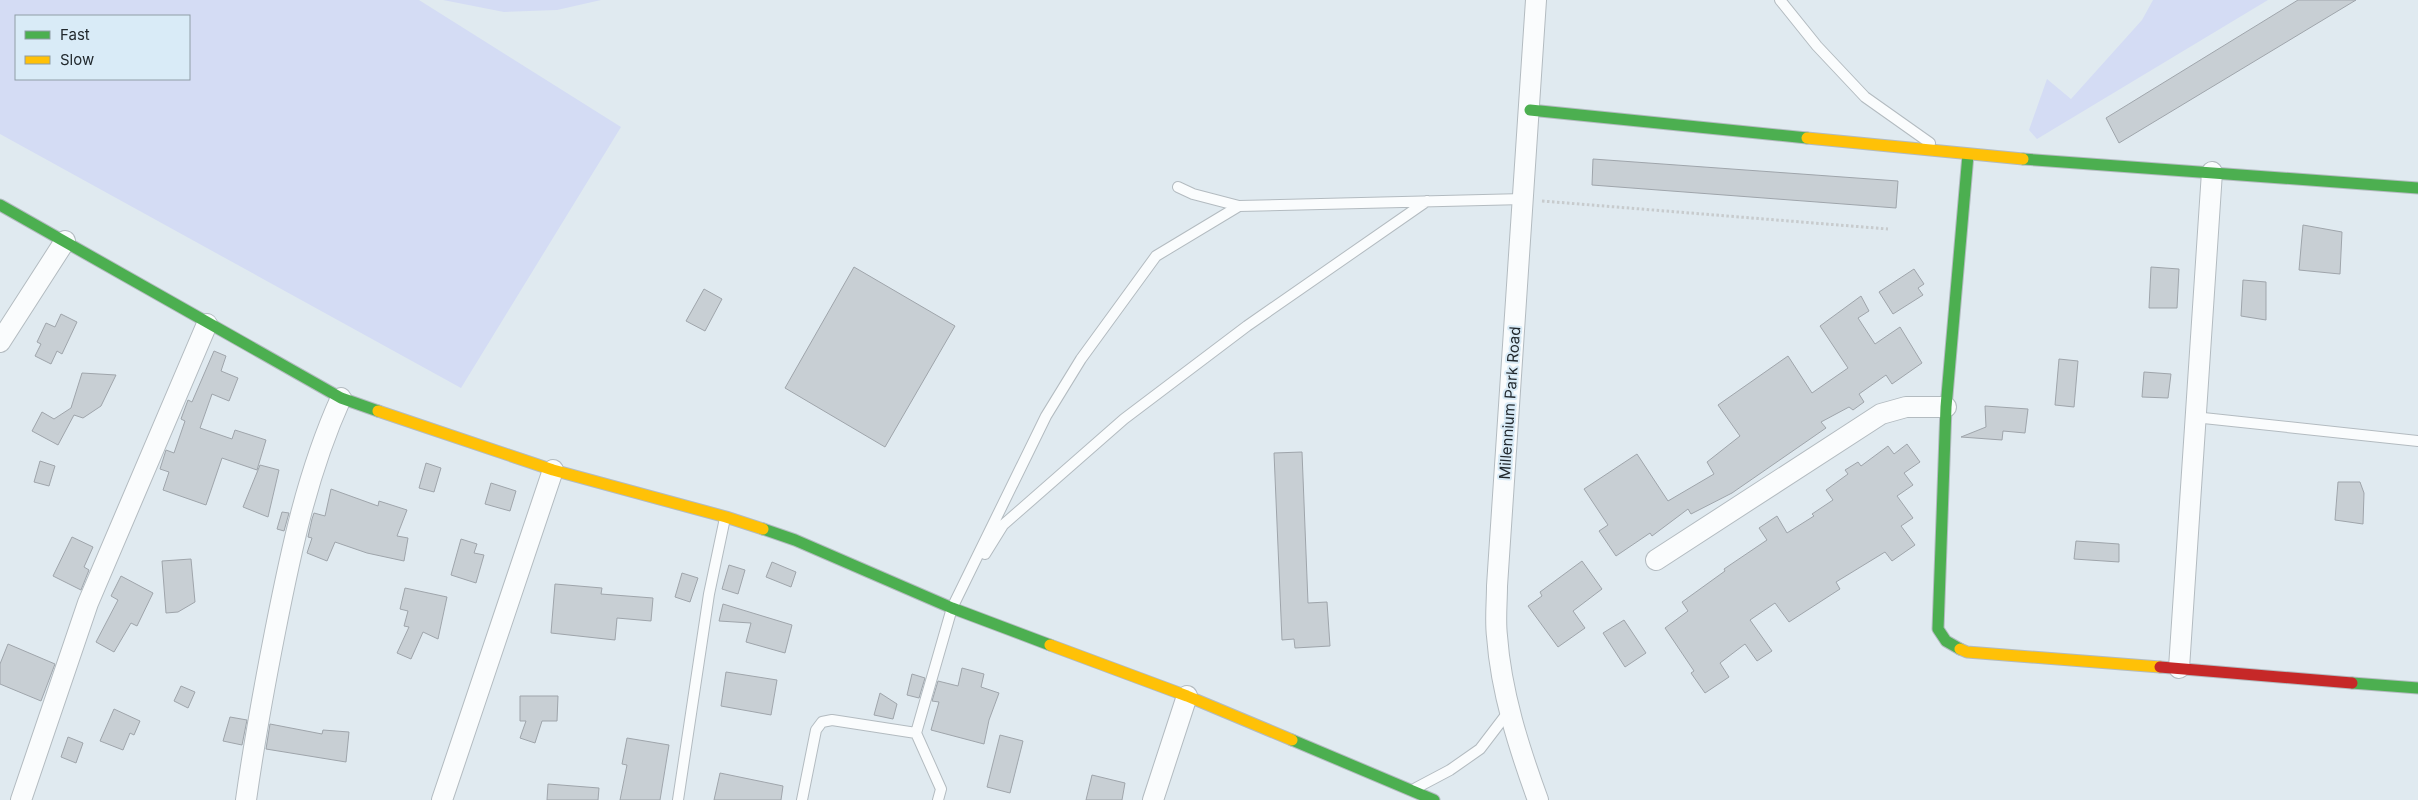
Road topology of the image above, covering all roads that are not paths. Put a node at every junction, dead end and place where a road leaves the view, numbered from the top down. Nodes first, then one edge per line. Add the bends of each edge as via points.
1 (1536, 0) edge
2 (1780, 0) edge
3 (1530, 110) junction
4 (1942, 152) junction
5 (1968, 155) junction
6 (2212, 172) junction
7 (1178, 187) dead end
8 (2418, 188) edge
9 (1524, 200) junction
10 (1427, 201) junction
11 (0, 205) edge
12 (1239, 206) junction
13 (65, 242) junction
14 (207, 324) junction
15 (0, 342) edge
16 (341, 398) junction
17 (1946, 407) junction
18 (2194, 417) junction
19 (2418, 441) edge
20 (553, 470) junction
21 (726, 517) junction
22 (1656, 560) dead end
23 (952, 608) junction
24 (2179, 668) junction
25 (2418, 688) edge
26 (1187, 696) junction
27 (1510, 709) junction
28 (916, 734) junction
29 (1408, 795) edge
30 (21, 800) edge
31 (246, 800) edge
32 (442, 800) edge
33 (678, 800) edge
34 (802, 800) edge
35 (938, 800) edge
36 (1153, 800) edge
37 (1434, 800) edge
38 (1538, 800) edge

1 - 3 street, Millennium Park Road
2 - 4 lane via 1865,97
3 - 4 street
3 - 9 street, Millennium Park Road
4 - 5 street
5 - 6 street
5 - 17 street
6 - 8 street
6 - 18 street
7 - 12 lane via 1192,194
9 - 10 lane
9 - 27 street, Millennium Park Road via 1497,586 1496,635
10 - 12 lane
10 - 23 lane via 1247,326 1124,419 1003,525
11 - 13 street
12 - 23 lane via 1156,256 1081,359 1046,416
13 - 14 street
13 - 15 street
14 - 16 street
14 - 30 street via 88,603
16 - 20 street
16 - 31 street via 322,442 292,547 254,740
17 - 22 street via 1906,407 1881,414
17 - 24 street via 1940,635 1967,652
18 - 19 lane
18 - 24 street
20 - 21 street
20 - 32 street
21 - 23 street via 795,540
21 - 33 lane via 709,594
23 - 26 street
23 - 28 lane
24 - 25 street
26 - 29 street
26 - 36 street
27 - 29 lane via 1480,749
27 - 38 street, Millennium Park Road
28 - 34 lane via 832,720 822,722 816,730
28 - 35 lane via 941,789
29 - 37 street

